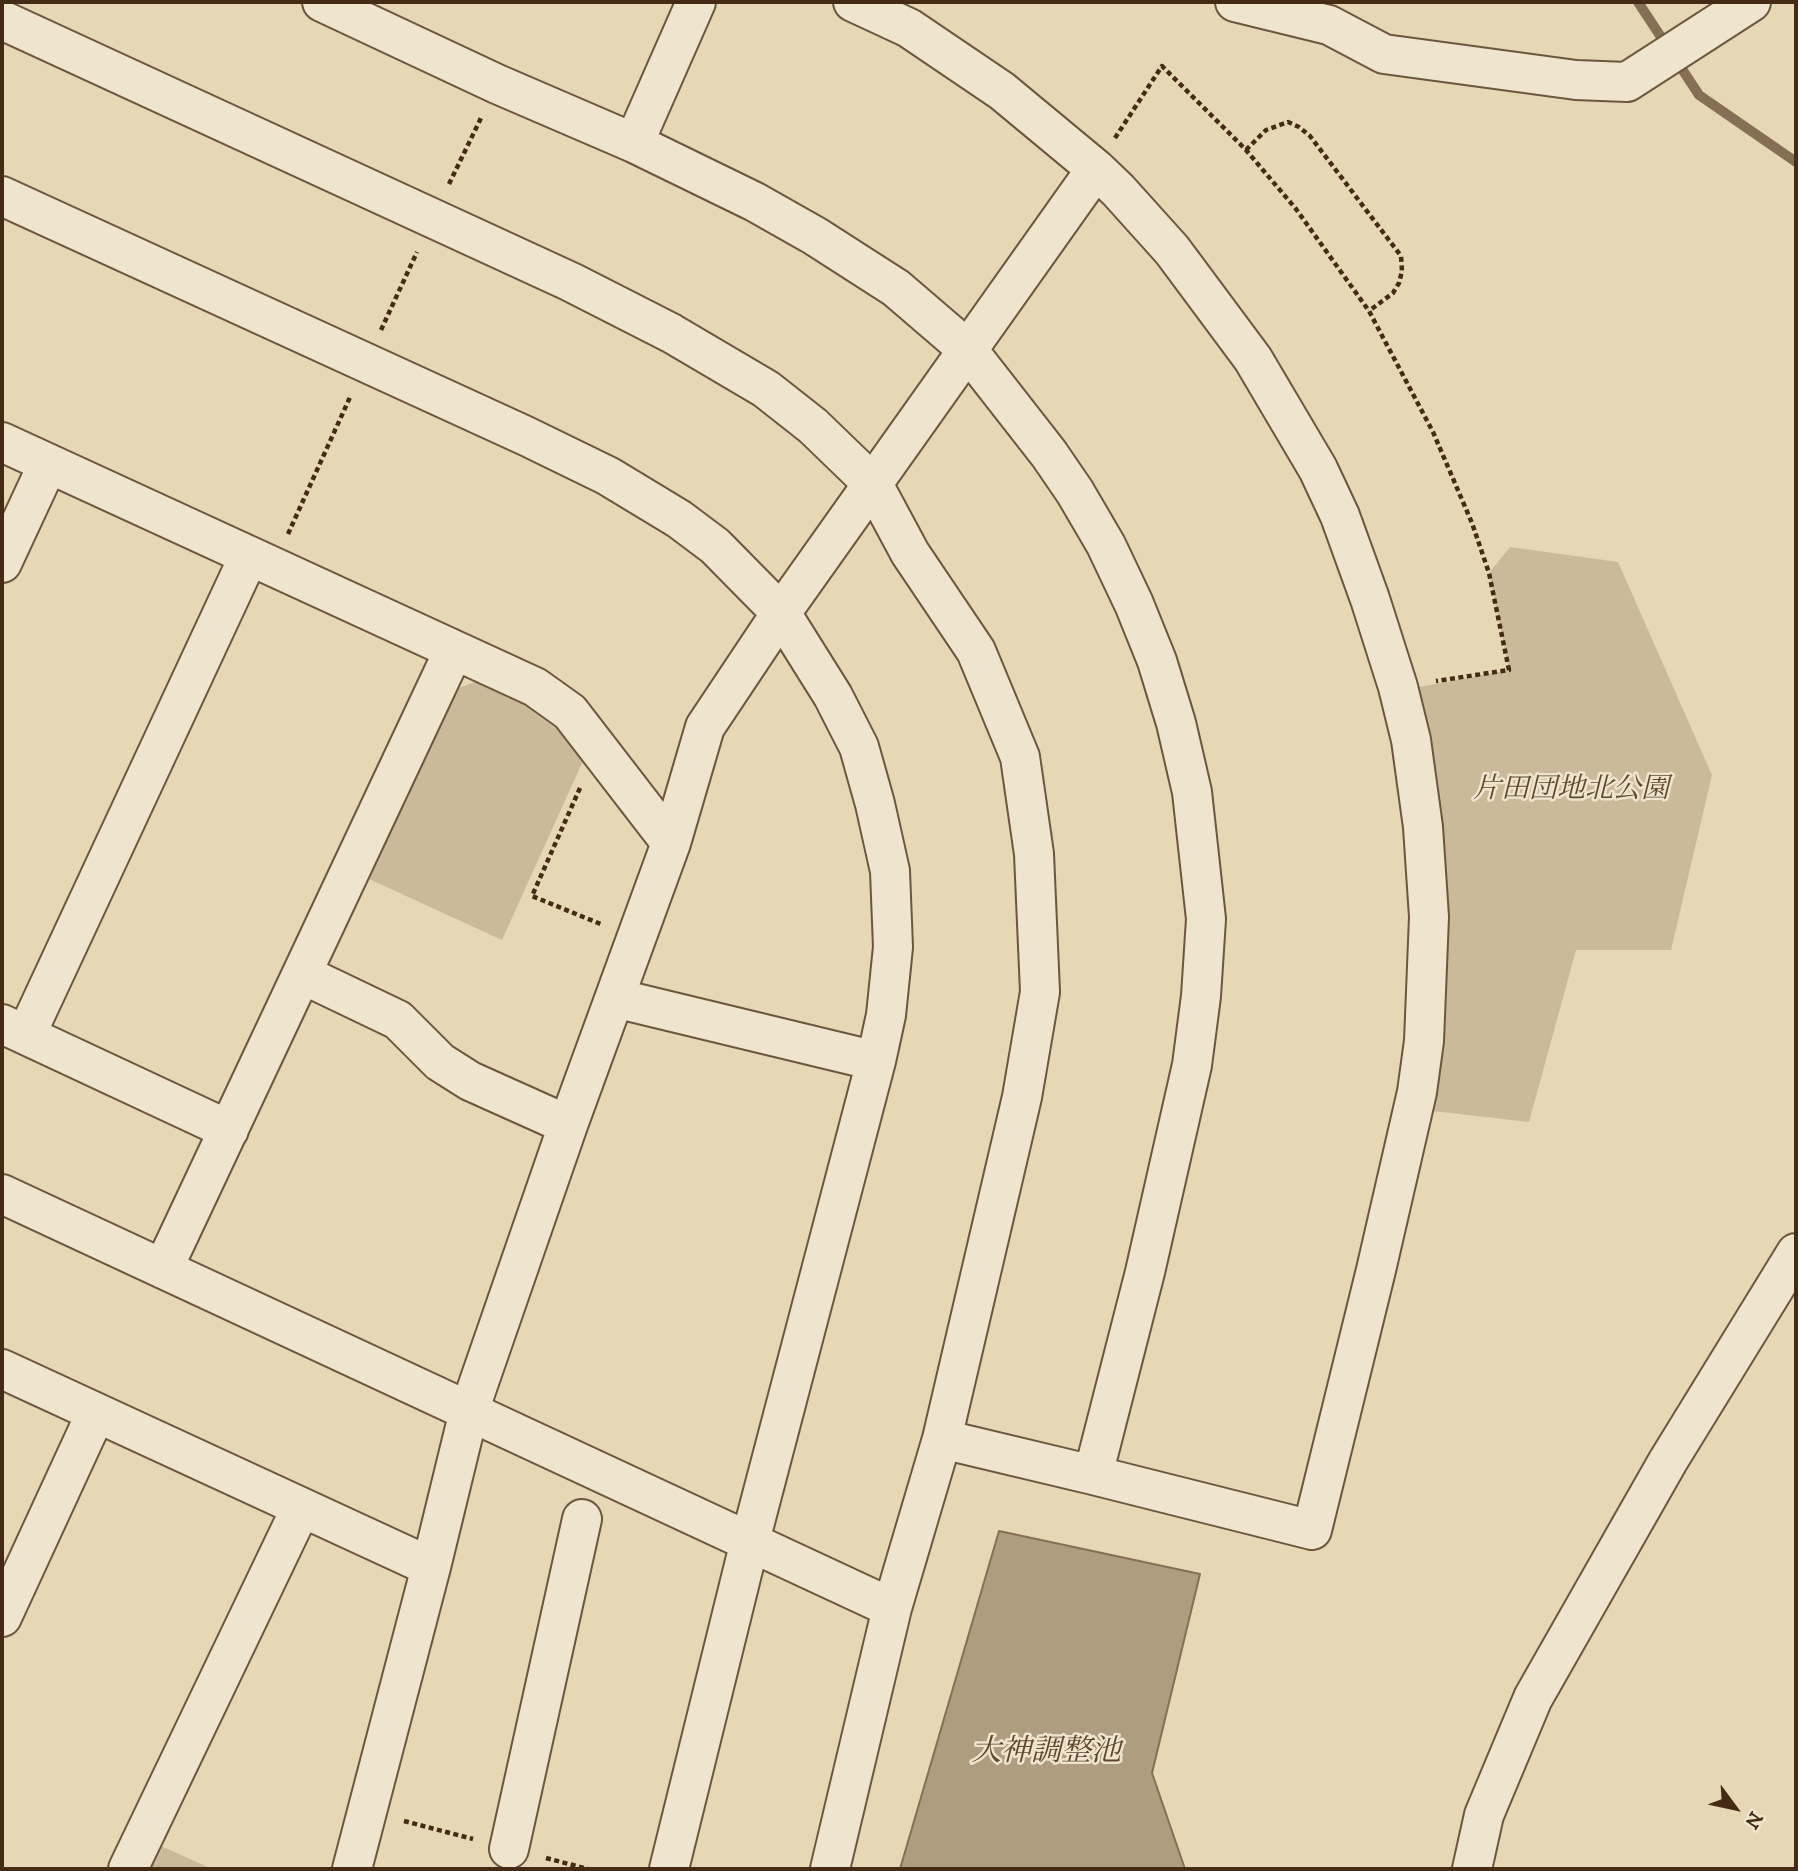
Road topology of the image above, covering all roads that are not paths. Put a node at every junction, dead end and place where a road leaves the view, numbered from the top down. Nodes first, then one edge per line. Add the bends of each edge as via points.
1 (322, 2) edge
2 (696, 2) edge
3 (853, 2) edge
4 (1235, 2) edge
5 (1751, 2) edge
6 (6, 18) edge
7 (635, 143) junction
8 (1096, 169) junction
9 (2, 195) edge
10 (967, 349) junction
11 (2, 442) edge
12 (48, 464) junction
13 (873, 484) junction
14 (261, 561) junction
15 (2, 562) edge
16 (781, 613) junction
17 (454, 650) junction
18 (671, 843) junction
19 (302, 974) junction
20 (615, 998) junction
21 (14, 1029) edge
22 (876, 1061) junction
23 (568, 1125) junction
24 (229, 1130) junction
25 (2, 1194) edge
26 (1796, 1253) edge
27 (163, 1269) junction
28 (2, 1369) edge
29 (469, 1411) junction
30 (96, 1413) junction
31 (942, 1439) junction
32 (1093, 1475) junction
33 (301, 1508) junction
34 (582, 1519) dead end
35 (750, 1541) junction
36 (431, 1567) junction
37 (892, 1608) junction
38 (2, 1617) edge
39 (509, 1849) dead end
40 (128, 1869) edge
41 (352, 1869) edge
42 (669, 1869) edge
43 (830, 1869) edge
44 (1472, 1869) edge

1 - 7 street
2 - 7 street
3 - 8 street via 909,28 1002,91
4 - 5 street via 1329,25 1384,54 1627,82
6 - 13 street via 571,282 720,360 813,426
7 - 10 street via 815,236 896,288
8 - 10 street
8 - 32 street via 1172,250 1254,359 1340,516 1398,687 1411,740 1429,917 1424,1041 1417,1091 1312,1530
9 - 16 street via 608,476 715,547
10 - 13 street
10 - 32 street via 1049,454 1106,545 1157,661 1192,792 1206,919 1192,1065
11 - 12 street
12 - 14 street
12 - 15 street
13 - 16 street
13 - 31 street via 911,553 976,651 1020,758 1034,854 1040,992 1022,1097
14 - 17 street
14 - 21 street
16 - 18 street via 705,727
16 - 22 street via 859,747 890,871 893,947
17 - 18 street via 535,687 570,712
17 - 19 street
18 - 20 street
19 - 23 street via 398,1020 440,1062 470,1081
19 - 24 street
20 - 22 street
20 - 23 street
21 - 24 street
22 - 35 street
23 - 29 street
24 - 27 street
25 - 27 street
26 - 44 street via 1668,1461 1533,1698 1484,1815
27 - 29 street
28 - 30 street
29 - 35 street
29 - 36 street
30 - 33 street
30 - 38 street
31 - 32 street
31 - 37 street
33 - 36 street
33 - 40 street
34 - 39 street
35 - 37 street
35 - 42 street
36 - 41 street
37 - 43 street

